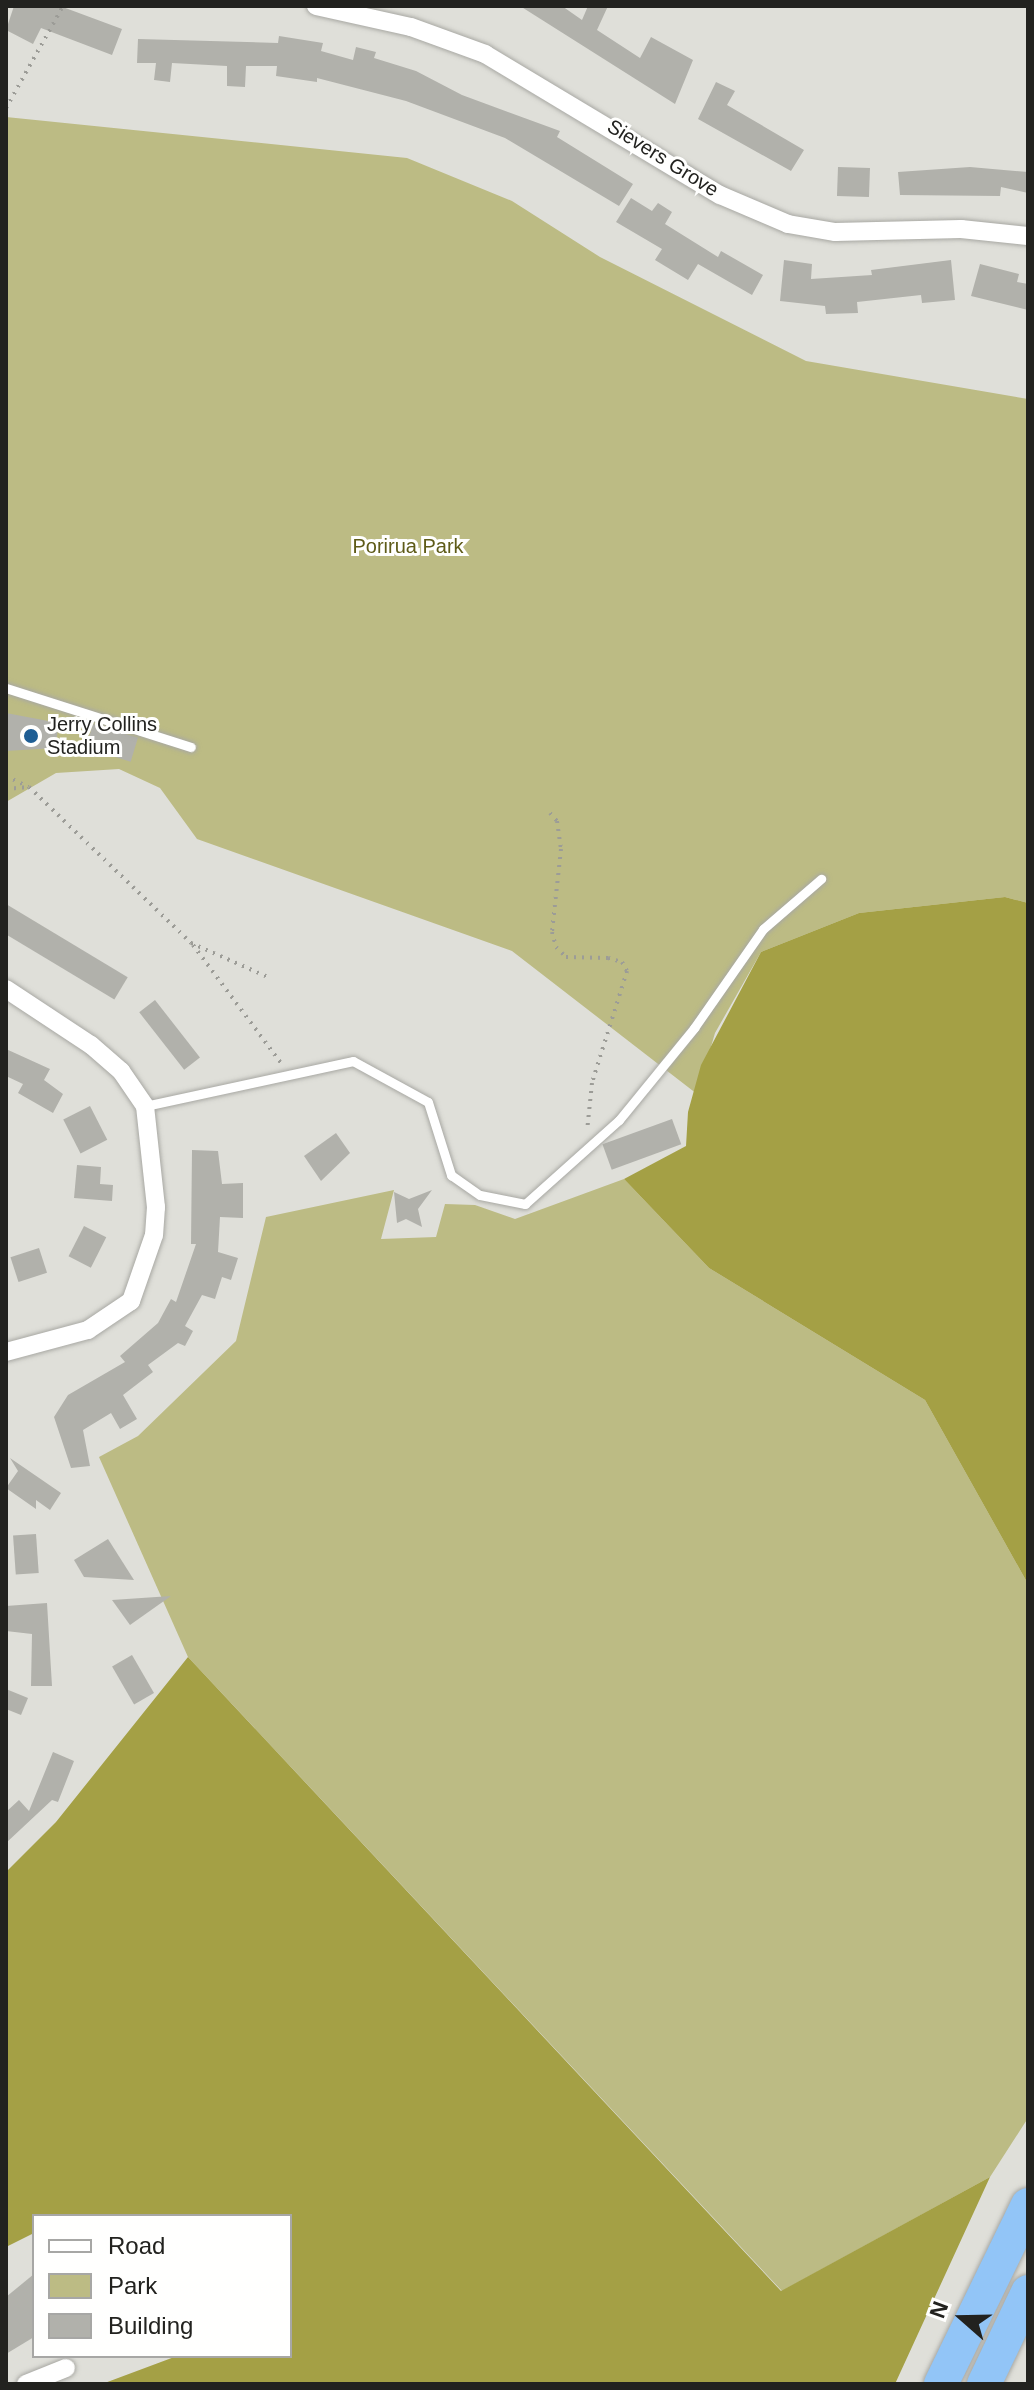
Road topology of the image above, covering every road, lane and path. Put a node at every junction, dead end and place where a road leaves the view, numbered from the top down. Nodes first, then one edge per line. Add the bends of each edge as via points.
1 (63, 6) edge
2 (316, 6) edge
3 (6, 108) edge
4 (1028, 236) edge
5 (6, 688) edge
6 (191, 747) dead end
7 (6, 776) edge
8 (29, 787) junction
9 (6, 789) edge
10 (550, 813) dead end
11 (821, 879) dead end
12 (191, 943) junction
13 (270, 978) dead end
14 (6, 989) edge
15 (290, 1075) junction
16 (145, 1106) junction
17 (585, 1150) junction
18 (6, 1352) edge
19 (1028, 2205) edge
20 (1028, 2292) edge
21 (66, 2368) dead end
22 (26, 2384) edge
23 (941, 2384) edge
24 (984, 2384) edge

1 - 3 path
2 - 4 street, Sievers Grove via 411,27 485,54 720,195 788,224 835,232 961,229
5 - 6 lane
7 - 8 path
8 - 9 path
8 - 12 path
10 - 17 path via 557,821 561,849 552,932 556,947 566,957 622,962 627,971 592,1083
11 - 17 lane via 763,929 652,1082
12 - 13 path
12 - 15 path
14 - 16 street via 91,1045 121,1071
15 - 16 lane
15 - 17 lane via 353,1061 394,1081 428,1102 451,1175 503,1203 525,1204
16 - 18 street via 155,1182 154,1235 131,1301 88,1330
19 - 23 highway
20 - 24 highway
21 - 22 street

